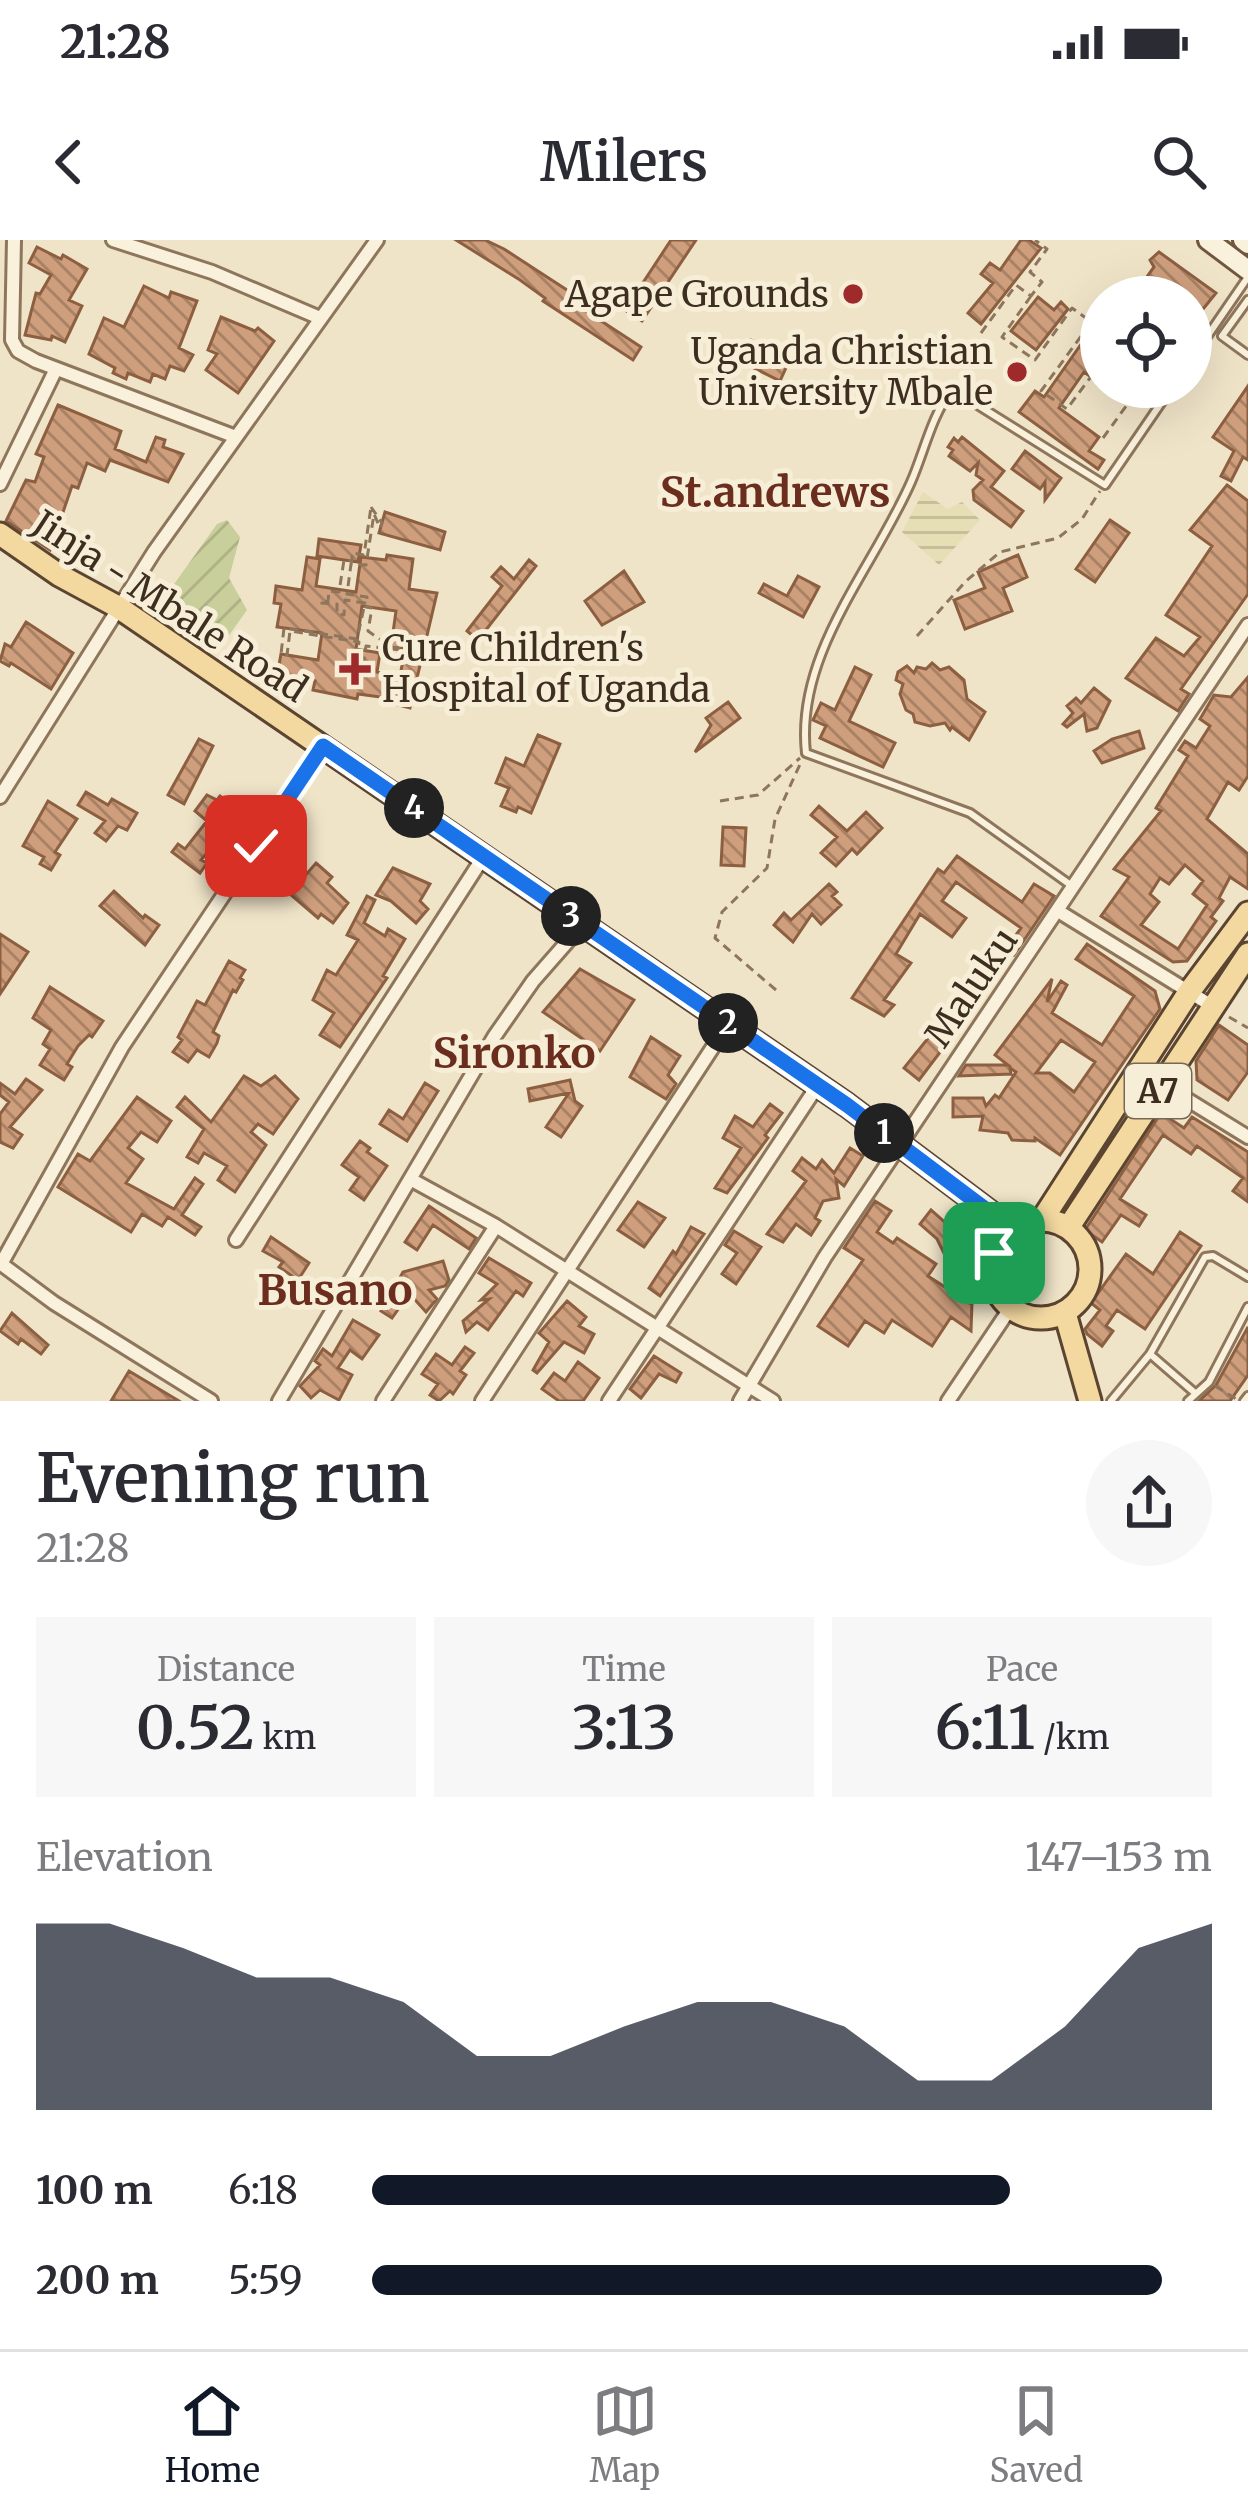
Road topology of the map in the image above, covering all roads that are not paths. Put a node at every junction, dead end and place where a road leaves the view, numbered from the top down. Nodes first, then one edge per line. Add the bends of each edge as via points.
1 (14, 240) edge
2 (113, 240) edge
3 (377, 240) edge
4 (1208, 240) edge
5 (1248, 274) edge
6 (1248, 300) edge
7 (320, 318) junction
8 (1212, 328) edge
9 (1248, 355) edge
10 (56, 369) junction
11 (1158, 408) edge
12 (236, 437) junction
13 (0, 484) edge
14 (0, 534) edge
15 (118, 607) junction
16 (1248, 625) edge
17 (323, 746) junction
18 (0, 797) edge
19 (484, 856) junction
20 (1073, 887) junction
21 (1058, 911) junction
22 (1248, 914) edge
23 (583, 924) junction
24 (1248, 954) edge
25 (1189, 992) junction
26 (1212, 1006) junction
27 (728, 1024) junction
28 (1162, 1084) junction
29 (818, 1085) junction
30 (1248, 1137) edge
31 (900, 1145) junction
32 (412, 1180) junction
33 (1042, 1220) junction
34 (496, 1226) junction
35 (1068, 1228) junction
36 (1012, 1229) junction
37 (236, 1240) dead end
38 (1, 1263) edge
39 (568, 1271) junction
40 (1248, 1276) edge
41 (1248, 1306) edge
42 (1010, 1307) junction
43 (1065, 1313) junction
44 (656, 1328) junction
45 (1150, 1354) junction
46 (750, 1386) junction
47 (1195, 1393) junction
48 (211, 1401) edge
49 (279, 1401) edge
50 (383, 1401) edge
51 (482, 1401) edge
52 (609, 1401) edge
53 (740, 1401) edge
54 (772, 1401) edge
55 (948, 1401) edge
56 (1090, 1401) edge
57 (1112, 1401) edge
58 (1188, 1401) edge

1 - 10 street via 12,340
2 - 7 street
3 - 7 street
4 - 5 main road
5 - 8 lane
6 - 9 lane via 1222,336
7 - 12 street
10 - 12 street
10 - 13 street
11 - 20 lane via 1105,485 952,389 805,700 806,753 970,813
12 - 15 street
14 - 15 main road, Jinja - Mbale Road
15 - 17 main road, Jinja - Mbale Road
15 - 18 street
16 - 20 street, Maluku
17 - 19 main road, Jinja - Mbale Road
17 - 38 street via 122,1047
19 - 23 main road, Jinja - Mbale Road
19 - 37 street
20 - 21 street, Maluku
21 - 25 street
21 - 31 street, Maluku
22 - 25 main road, A7
23 - 27 main road, Jinja - Mbale Road
23 - 32 street via 494,1037
24 - 26 main road, A7
25 - 26 street
25 - 33 main road, A7
26 - 28 main road, A7
27 - 29 main road, Jinja - Mbale Road
27 - 39 street
28 - 30 street
28 - 35 main road, A7
29 - 31 main road, Jinja - Mbale Road
29 - 44 street
31 - 36 main road, Jinja - Mbale Road
31 - 46 street, Maluku
32 - 34 street
32 - 49 street
33 - 35 main road
33 - 36 main road
34 - 39 street
34 - 50 street
35 - 43 main road via 1085,1246 1090,1280
36 - 42 main road via 992,1270
38 - 48 street
39 - 44 street
39 - 51 street
40 - 45 lane via 1205,1257
41 - 47 lane via 1209,1382
42 - 43 main road via 1041,1318
42 - 55 street
43 - 56 main road
44 - 46 street
44 - 52 street
45 - 47 lane
45 - 57 lane
46 - 53 street, Maluku
46 - 54 street
47 - 58 lane

